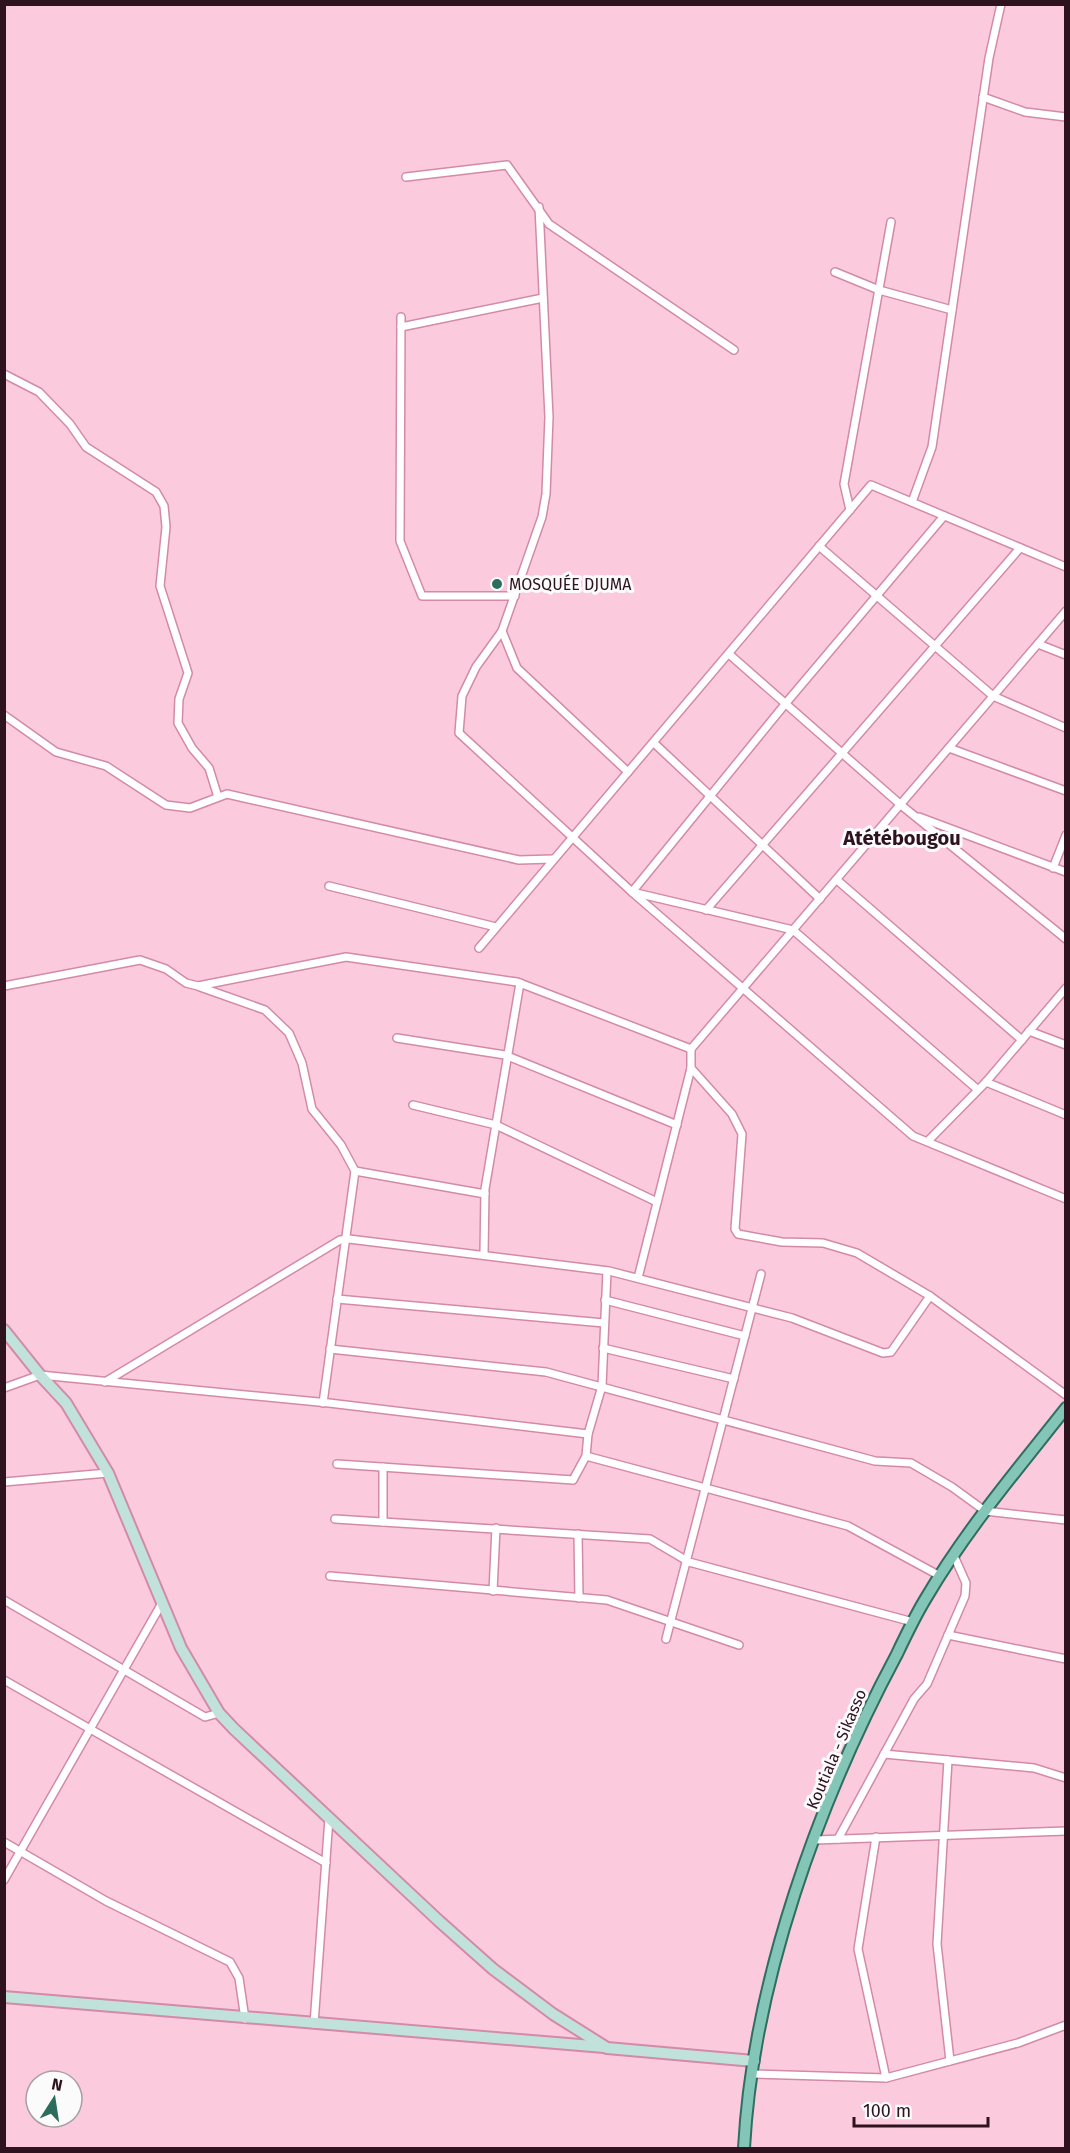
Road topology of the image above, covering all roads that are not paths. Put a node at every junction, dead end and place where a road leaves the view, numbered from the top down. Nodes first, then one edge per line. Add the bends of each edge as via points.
1 (1001, 4) edge
2 (983, 97) junction
3 (1065, 117) edge
4 (406, 177) dead end
5 (539, 207) junction
6 (891, 222) dead end
7 (835, 272) dead end
8 (879, 290) junction
9 (543, 298) junction
10 (952, 310) junction
11 (401, 317) dead end
12 (401, 327) junction
13 (734, 350) dead end
14 (4, 374) edge
15 (912, 502) junction
16 (850, 510) junction
17 (944, 516) junction
18 (819, 546) junction
19 (1020, 548) junction
20 (1065, 567) edge
21 (515, 596) junction
22 (877, 596) junction
23 (1065, 611) edge
24 (502, 632) junction
25 (1038, 644) junction
26 (934, 646) junction
27 (729, 654) junction
28 (1065, 654) edge
29 (993, 696) junction
30 (786, 704) junction
31 (6, 719) edge
32 (1065, 728) edge
33 (654, 743) junction
34 (949, 748) junction
35 (841, 752) junction
36 (628, 772) junction
37 (1065, 791) edge
38 (710, 796) junction
39 (218, 797) junction
40 (901, 805) junction
41 (913, 815) junction
42 (1065, 834) edge
43 (572, 836) junction
44 (761, 844) junction
45 (553, 859) junction
46 (1053, 868) junction
47 (1065, 872) edge
48 (837, 880) junction
49 (329, 886) dead end
50 (632, 892) junction
51 (820, 899) junction
52 (706, 910) junction
53 (496, 927) junction
54 (794, 930) junction
55 (1065, 939) edge
56 (478, 948) dead end
57 (520, 983) junction
58 (4, 986) edge
59 (198, 986) junction
60 (744, 988) junction
61 (1065, 988) edge
62 (1029, 1031) junction
63 (397, 1038) dead end
64 (1022, 1040) junction
65 (1065, 1045) edge
66 (692, 1049) junction
67 (508, 1056) junction
68 (691, 1068) junction
69 (986, 1082) junction
70 (977, 1089) junction
71 (413, 1105) dead end
72 (1065, 1115) edge
73 (496, 1125) junction
74 (677, 1125) junction
75 (928, 1142) junction
76 (355, 1171) junction
77 (485, 1194) junction
78 (1065, 1199) edge
79 (657, 1202) junction
80 (346, 1239) junction
81 (484, 1256) junction
82 (606, 1271) junction
83 (761, 1274) dead end
84 (638, 1278) junction
85 (930, 1296) junction
86 (338, 1299) junction
87 (605, 1300) junction
88 (752, 1308) junction
89 (604, 1323) junction
90 (4, 1330) edge
91 (745, 1336) junction
92 (603, 1348) junction
93 (330, 1349) junction
94 (40, 1375) junction
95 (734, 1379) junction
96 (105, 1382) junction
97 (602, 1386) junction
98 (4, 1388) edge
99 (1065, 1395) edge
100 (323, 1402) junction
101 (1065, 1408) edge
102 (723, 1419) junction
103 (588, 1434) junction
104 (586, 1456) junction
105 (337, 1464) dead end
106 (383, 1467) junction
107 (108, 1473) junction
108 (4, 1482) edge
109 (705, 1488) junction
110 (985, 1511) junction
111 (335, 1519) dead end
112 (1065, 1520) edge
113 (383, 1521) junction
114 (496, 1528) junction
115 (578, 1534) junction
116 (954, 1556) junction
117 (687, 1561) junction
118 (330, 1576) dead end
119 (940, 1576) junction
120 (494, 1591) junction
121 (579, 1598) junction
122 (4, 1600) edge
123 (162, 1603) junction
124 (671, 1622) junction
125 (913, 1622) junction
126 (948, 1635) junction
127 (666, 1639) dead end
128 (739, 1645) dead end
129 (1065, 1659) edge
130 (124, 1670) junction
131 (4, 1680) edge
132 (219, 1713) junction
133 (90, 1729) junction
134 (884, 1754) junction
135 (948, 1760) junction
136 (1065, 1778) edge
137 (329, 1818) junction
138 (1065, 1831) edge
139 (944, 1835) junction
140 (876, 1838) junction
141 (838, 1839) junction
142 (814, 1840) junction
143 (4, 1842) edge
144 (21, 1852) junction
145 (326, 1863) junction
146 (4, 1880) edge
147 (4, 1997) edge
148 (245, 2018) junction
149 (314, 2024) junction
150 (1065, 2025) edge
151 (607, 2048) junction
152 (754, 2061) junction
153 (950, 2061) junction
154 (752, 2074) junction
155 (886, 2078) junction
156 (744, 2148) edge

1 - 2 street
2 - 3 street via 1025,112
2 - 10 street
4 - 5 street via 507,165
5 - 9 street
5 - 13 street via 549,224
6 - 8 street
7 - 8 street
8 - 10 street
8 - 16 street via 844,484
9 - 12 street
9 - 21 street via 549,417 546,494
10 - 15 street via 932,447
11 - 12 street
12 - 21 street via 400,541 422,596
14 - 39 street via 39,392 86,447 156,492 164,506 160,586 188,673 179,699 178,723 209,768
15 - 16 street via 871,485
15 - 17 street
16 - 18 street
17 - 19 street
17 - 22 street
18 - 22 street
18 - 27 street
19 - 20 street
19 - 26 street
21 - 24 street
22 - 26 street
22 - 30 street
23 - 25 street
24 - 36 street via 517,668
24 - 43 street via 476,667 462,696 459,733
25 - 28 street
25 - 29 street
26 - 29 street
26 - 35 street
27 - 30 street
27 - 33 street
29 - 32 street
29 - 34 street
30 - 35 street
30 - 38 street
31 - 39 street via 56,752 106,766 166,805 190,808
33 - 36 street
33 - 38 street
34 - 37 street
34 - 40 street
35 - 40 street
35 - 44 street
36 - 43 street
38 - 44 street
38 - 50 street
39 - 45 street via 227,794 519,860
40 - 41 street
40 - 48 street
41 - 46 street
41 - 55 street
42 - 46 street
43 - 45 street
43 - 50 street
44 - 51 street
44 - 52 street
45 - 53 street
46 - 47 street
48 - 51 street
48 - 64 street
49 - 53 street
50 - 52 street
50 - 60 street
51 - 54 street
52 - 54 street
53 - 56 street
54 - 60 street
54 - 70 street
57 - 59 street via 346,957
57 - 66 street
57 - 67 street
58 - 59 street via 140,960
59 - 76 street via 265,1010 289,1033 302,1062 312,1109 341,1145
60 - 66 street
60 - 75 street via 913,1136
61 - 62 street
62 - 64 street
62 - 65 street
63 - 67 street
64 - 69 street
66 - 68 street
67 - 73 street
67 - 74 street
68 - 74 street
68 - 85 street via 732,1114 742,1134 735,1229 738,1234 782,1242 823,1243 857,1253
69 - 70 street
69 - 72 street
70 - 75 street
71 - 73 street
73 - 77 street
73 - 79 street
74 - 79 street
75 - 78 street
76 - 77 street
76 - 80 street
77 - 81 street
79 - 84 street
80 - 81 street
80 - 86 street
80 - 96 street
81 - 82 street
82 - 84 street
82 - 87 street
83 - 88 street
84 - 88 street
85 - 88 street via 891,1352 883,1353 792,1318
85 - 99 street
86 - 89 street
86 - 93 street
87 - 89 street
87 - 91 street
88 - 91 street
89 - 92 street
90 - 94 street
91 - 95 street
92 - 95 street
92 - 97 street
93 - 97 street via 546,1372
93 - 100 street
94 - 96 street
94 - 98 street
94 - 107 street via 66,1403
95 - 102 street
96 - 100 street
97 - 102 street
97 - 103 street
100 - 103 street
101 - 110 main road, Koutiala - Sikasso
102 - 109 street
102 - 110 street via 874,1461 911,1463
103 - 104 street
104 - 106 street via 573,1480
104 - 109 street
105 - 106 street
106 - 113 street
107 - 108 street
107 - 123 street
109 - 117 street
109 - 119 street via 848,1526
110 - 112 street
110 - 116 main road, Koutiala - Sikasso
111 - 113 street
113 - 114 street
114 - 115 street
114 - 120 street
115 - 117 street via 650,1539
115 - 121 street
116 - 119 main road, Koutiala - Sikasso
116 - 126 street via 966,1585
117 - 124 street
117 - 125 street
118 - 120 street
119 - 125 main road, Koutiala - Sikasso
120 - 121 street
121 - 124 street via 607,1600
122 - 130 street
123 - 130 street
123 - 132 street
124 - 127 street
124 - 128 street
125 - 142 main road, Koutiala - Sikasso via 845,1757
126 - 129 street
126 - 134 street via 927,1684
130 - 132 street via 205,1717
130 - 133 street
131 - 133 street
132 - 137 street
133 - 144 street
133 - 145 street
134 - 135 street
134 - 141 street
135 - 136 street via 1034,1768
135 - 139 street
137 - 145 street
137 - 151 street via 494,1969 553,2014
138 - 139 street
139 - 140 street
139 - 153 street via 937,1944
140 - 141 street
140 - 155 street via 858,1949
141 - 142 street
142 - 152 main road, Koutiala - Sikasso via 775,1967
143 - 144 street
144 - 146 street
144 - 148 street via 106,1901 230,1962 239,1978
145 - 149 street
147 - 148 street
148 - 149 street
149 - 151 street
150 - 153 street
151 - 152 street
152 - 154 main road, Koutiala - Sikasso
153 - 155 street
154 - 155 street
154 - 156 main road, Koutiala - Sikasso

